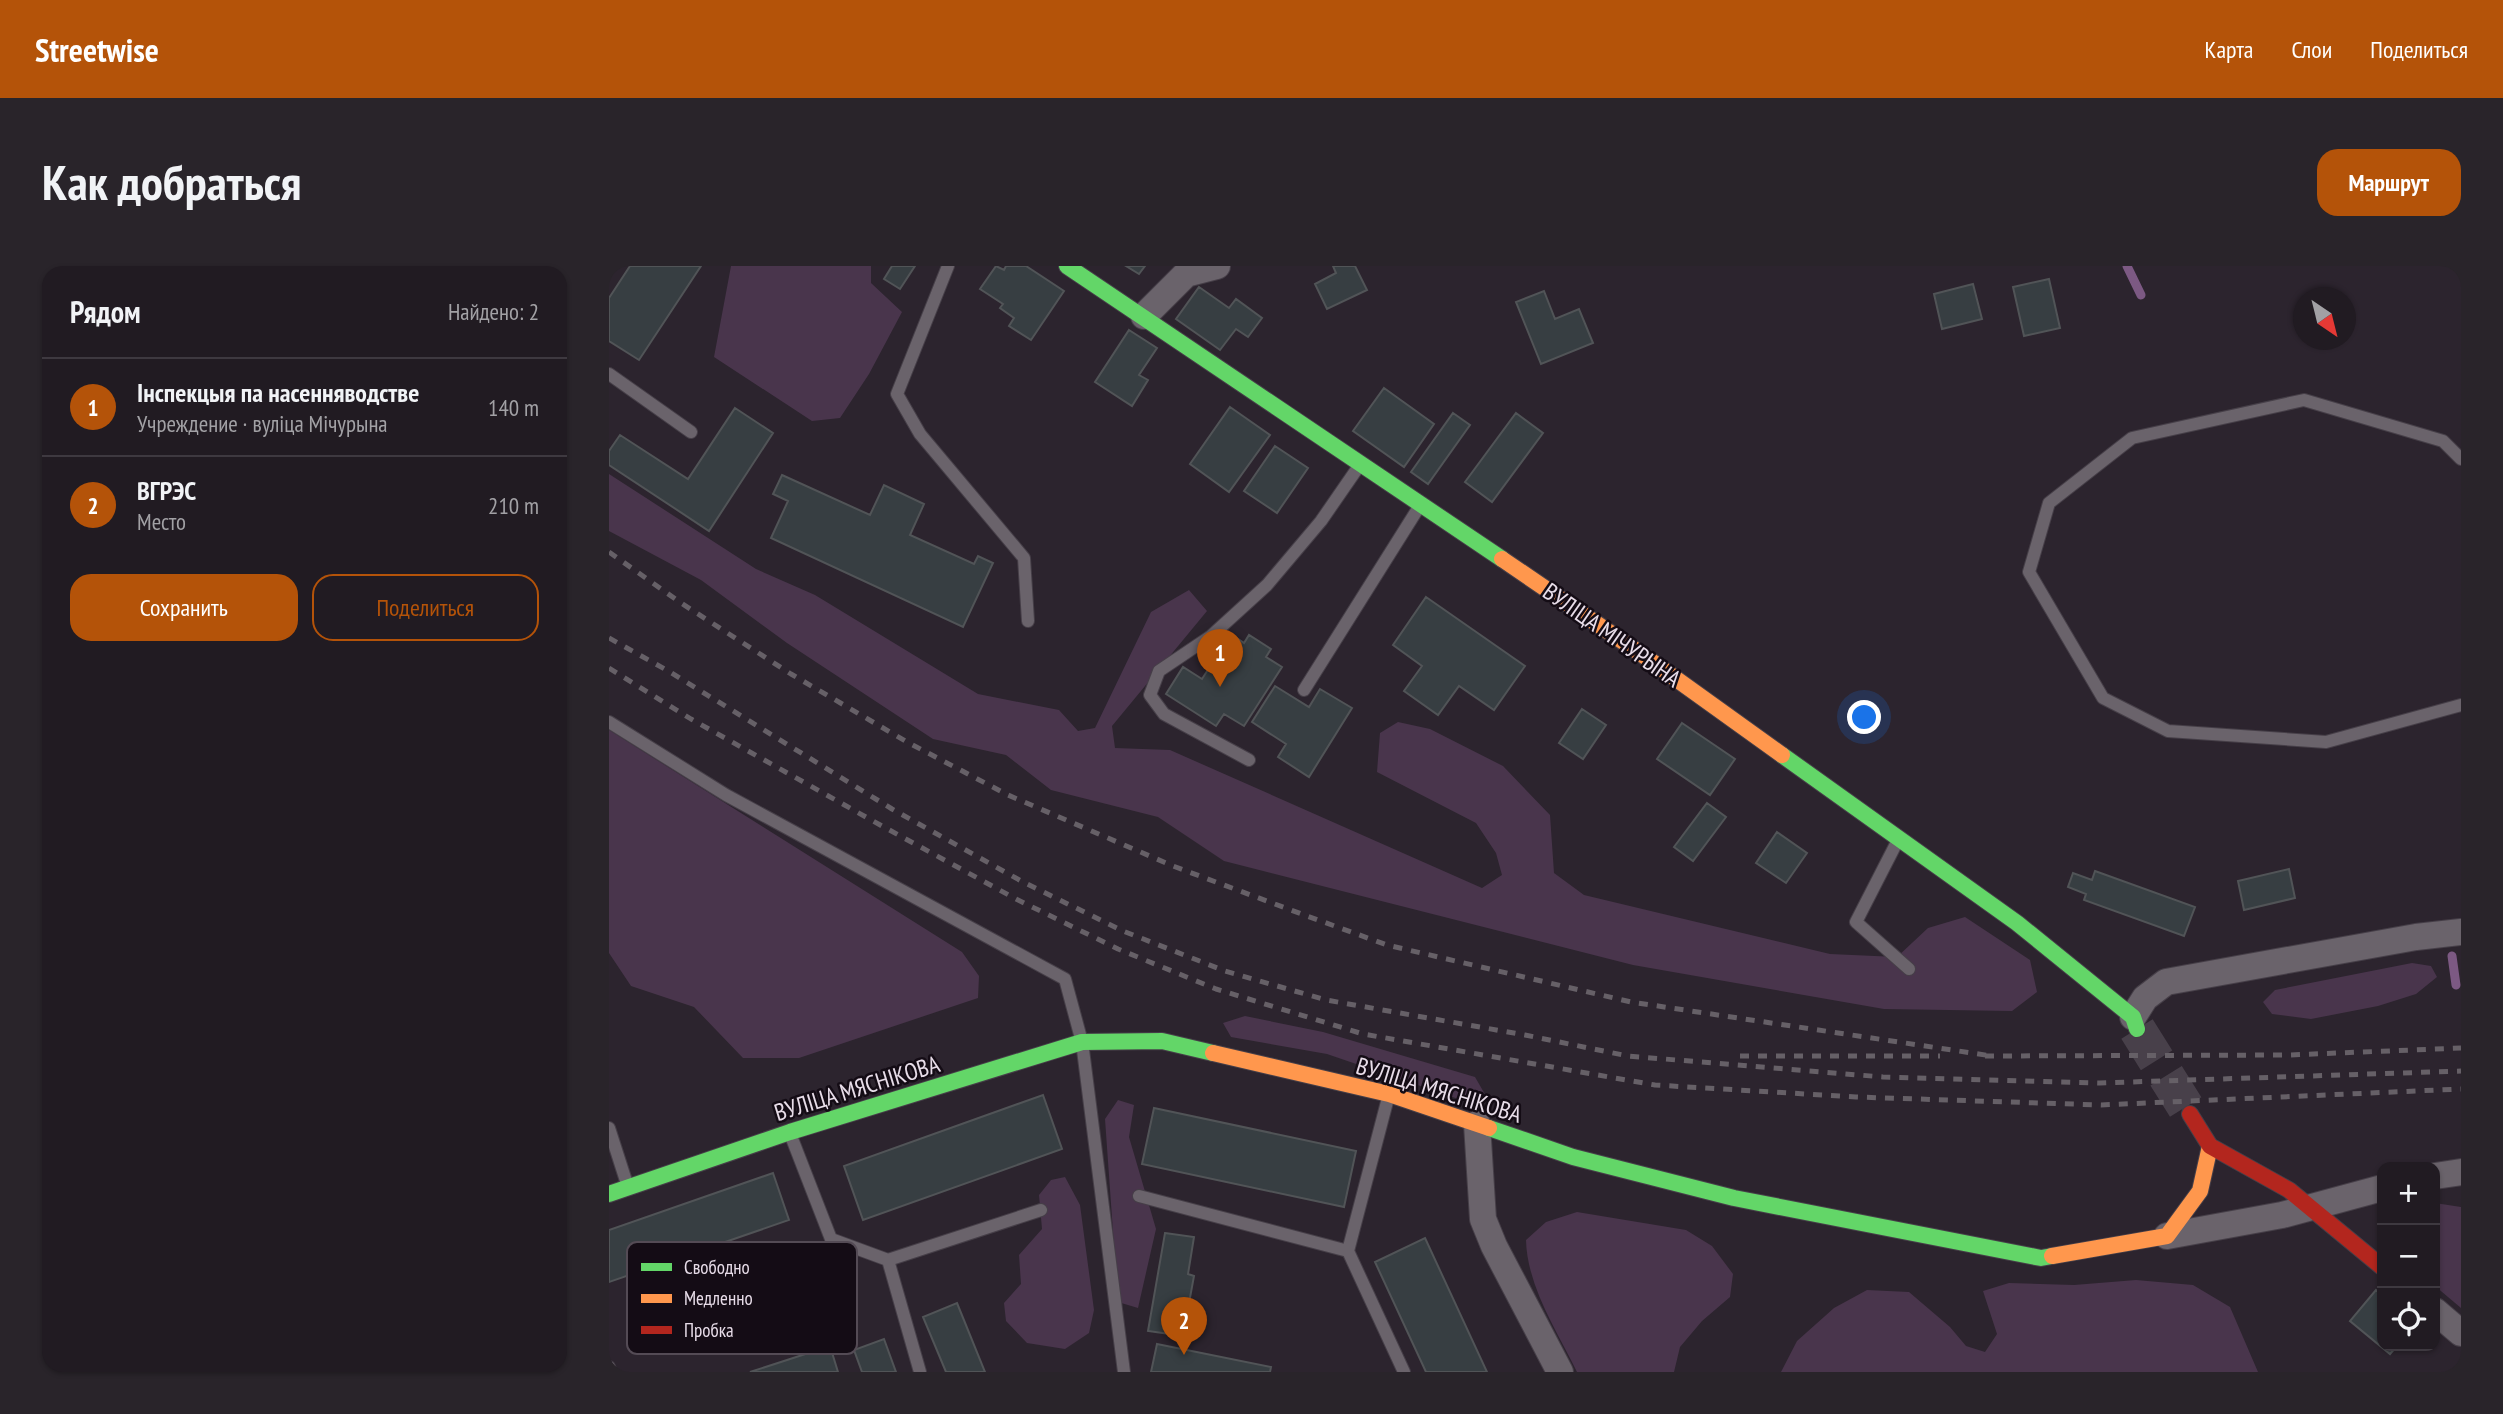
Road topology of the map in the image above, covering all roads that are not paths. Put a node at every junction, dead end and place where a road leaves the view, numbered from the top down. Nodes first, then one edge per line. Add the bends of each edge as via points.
1 (948, 266) edge
2 (1067, 266) edge
3 (1217, 266) edge
4 (1144, 316) junction
5 (609, 374) edge
6 (691, 432) dead end
7 (2461, 459) edge
8 (1361, 463) junction
9 (1421, 504) junction
10 (1028, 621) dead end
11 (1304, 690) dead end
12 (2461, 705) edge
13 (609, 722) edge
14 (1249, 760) dead end
15 (1898, 838) junction
16 (2461, 932) edge
17 (1909, 969) dead end
18 (2135, 1023) joint
19 (1082, 1042) junction
20 (1389, 1094) junction
21 (2190, 1114) tunnel mouth
22 (1477, 1124) junction
23 (609, 1128) edge
24 (790, 1132) junction
25 (2210, 1146) junction
26 (2461, 1172) edge
27 (2440, 1175) edge
28 (628, 1187) junction
29 (2377, 1189) edge
30 (609, 1194) edge
31 (1139, 1196) dead end
32 (2311, 1207) junction
33 (1041, 1210) dead end
34 (2167, 1236) junction
35 (839, 1242) edge
36 (857, 1249) edge
37 (1348, 1251) junction
38 (888, 1260) junction
39 (2377, 1263) edge
40 (2440, 1315) edge
41 (2461, 1333) edge
42 (920, 1372) edge
43 (1124, 1372) edge
44 (1404, 1372) edge
45 (1560, 1372) edge

1 - 10 lane via 897,394 919,435 1024,558
2 - 4 street, ВУЛІЦА МІЧУРЫНА
3 - 4 street via 1186,274
4 - 8 street, ВУЛІЦА МІЧУРЫНА
5 - 6 lane
7 - 12 lane via 2443,441 2304,400 2132,438 2049,503 2029,572 2103,698 2168,731 2326,742
8 - 9 street, ВУЛІЦА МІЧУРЫНА
8 - 14 lane via 1321,521 1267,585 1211,636 1159,671 1150,695 1164,714
9 - 11 lane
9 - 15 street, ВУЛІЦА МІЧУРЫНА
13 - 19 lane via 726,795 1065,979
15 - 17 lane via 1856,922
15 - 18 street, ВУЛІЦА МІЧУРЫНА via 2017,923
16 - 18 street via 2166,982 2145,998
19 - 20 street, ВУЛІЦА МЯСНІКОВА via 1162,1041
19 - 24 street, ВУЛІЦА МЯСНІКОВА
19 - 43 lane
20 - 22 street, ВУЛІЦА МЯСНІКОВА
20 - 37 lane
21 - 25 street
22 - 34 street, ВУЛІЦА МЯСНІКОВА via 1573,1157 1734,1198 2041,1258
22 - 45 street via 1483,1219
23 - 28 lane
24 - 28 street, ВУЛІЦА МЯСНІКОВА
24 - 35 lane via 831,1239
25 - 32 street
25 - 34 street via 2200,1191
26 - 27 street
28 - 30 street, ВУЛІЦА МЯСНІКОВА
29 - 32 street
31 - 37 lane
32 - 34 street
32 - 39 street
33 - 38 lane
36 - 38 lane
37 - 44 lane
38 - 42 lane
40 - 41 street

